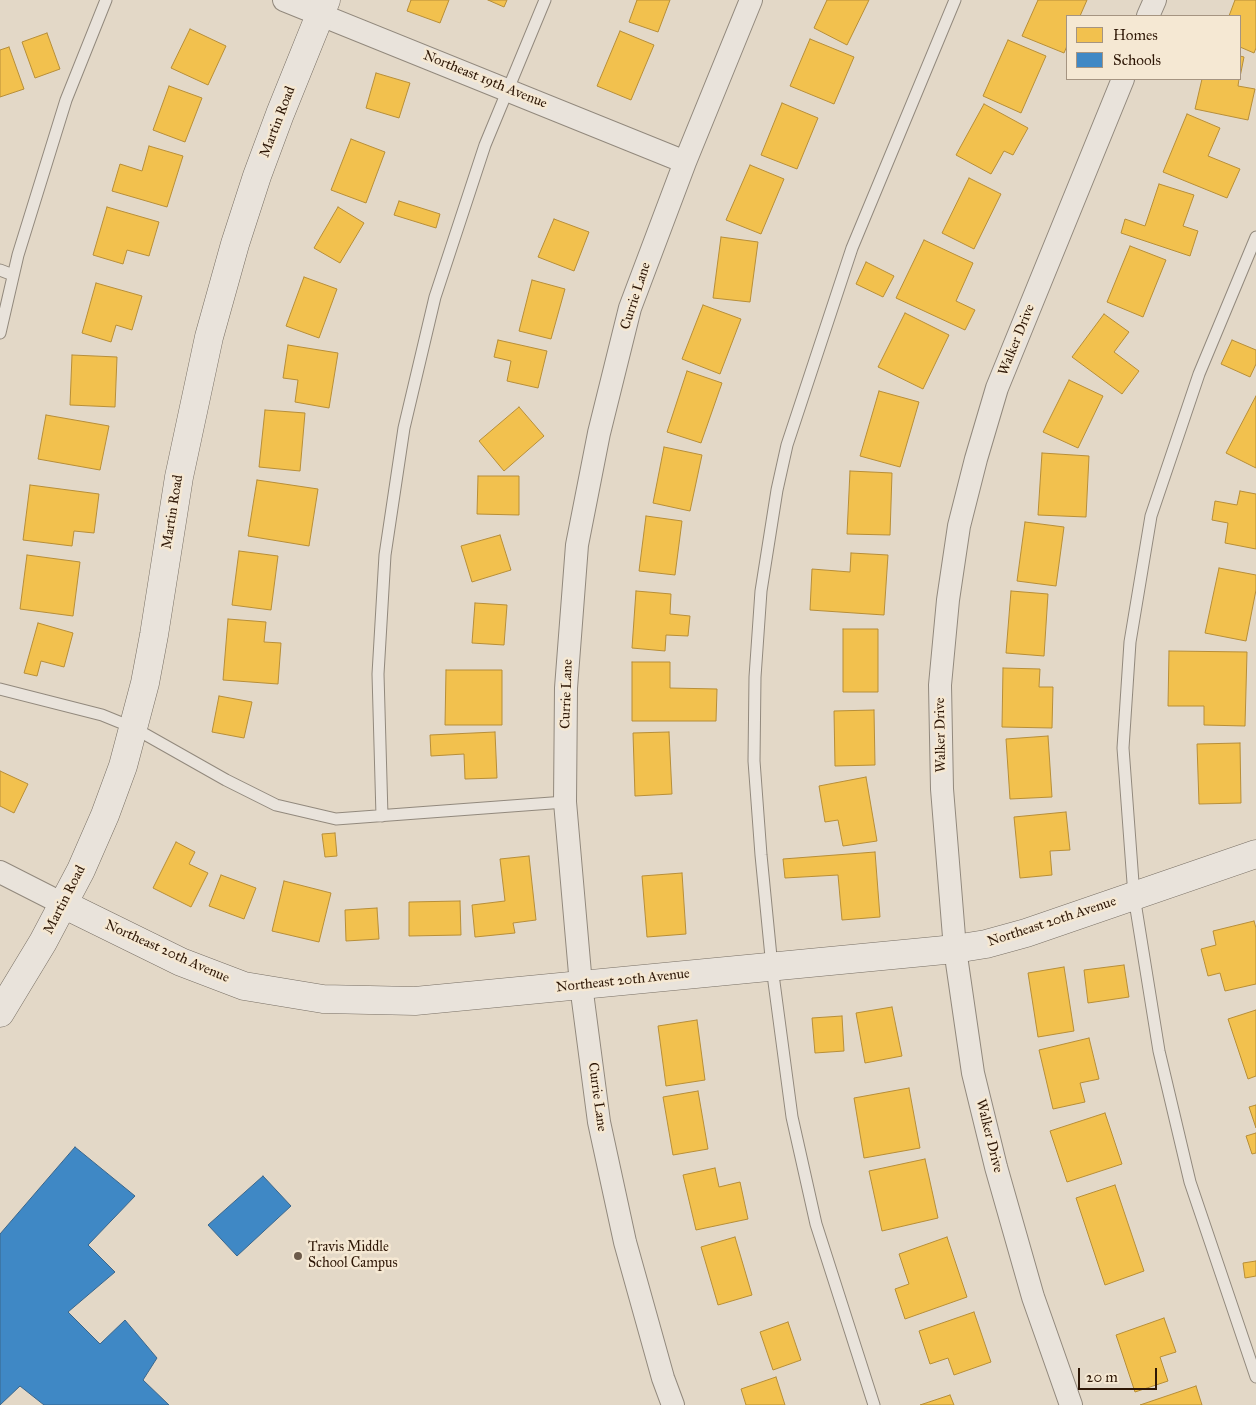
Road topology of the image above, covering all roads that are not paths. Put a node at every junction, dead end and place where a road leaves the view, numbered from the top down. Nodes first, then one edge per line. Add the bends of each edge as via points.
1 (106, 0) edge
2 (284, 0) edge
3 (545, 0) edge
4 (751, 0) edge
5 (955, 0) edge
6 (1155, 0) edge
7 (323, 7) edge
8 (1148, 15) edge
9 (1123, 80) edge
10 (508, 90) junction
11 (684, 162) junction
12 (1256, 237) edge
13 (0, 270) edge
14 (13, 275) junction
15 (0, 333) edge
16 (0, 689) edge
17 (134, 728) junction
18 (566, 802) junction
19 (382, 816) junction
20 (1256, 854) edge
21 (0, 872) edge
22 (1134, 896) junction
23 (63, 904) junction
24 (955, 949) junction
25 (772, 967) junction
26 (581, 985) junction
27 (0, 1013) edge
28 (1256, 1377) edge
29 (673, 1405) edge
30 (874, 1405) edge
31 (1071, 1405) edge

1 - 14 lane via 66,100
2 - 7 street, Northeast 19th Avenue
3 - 10 lane
4 - 11 street, Currie Lane
5 - 25 lane via 852,248 787,445 777,490 761,591 754,714 761,855
6 - 8 street
7 - 10 street, Northeast 19th Avenue
7 - 17 street, Martin Road via 257,176 209,337 178,477 146,683
9 - 24 street, Walker Drive via 997,388 959,526 940,685 942,789
10 - 11 street, Northeast 19th Avenue
10 - 19 lane via 485,145 434,297 404,428 385,555 378,674
11 - 18 street, Currie Lane via 630,308 577,545 566,688
12 - 22 lane via 1200,374 1151,516 1130,642 1123,748
13 - 14 lane
14 - 15 lane
16 - 17 lane via 102,715
17 - 19 lane via 276,806 336,819
17 - 23 street, Martin Road via 105,815
18 - 19 lane
18 - 26 street, Currie Lane
20 - 22 street, Northeast 20th Avenue
21 - 23 street, Northeast 20th Avenue
22 - 24 street, Northeast 20th Avenue via 1026,933
22 - 28 lane via 1159,1051 1190,1182
23 - 26 street, Northeast 20th Avenue via 182,962 244,986 323,999 415,1002
23 - 27 street, Martin Road via 44,942
24 - 25 street, Northeast 20th Avenue
24 - 31 street, Walker Drive via 973,1073 996,1167 1033,1297
25 - 26 street, Northeast 20th Avenue
25 - 30 lane via 792,1117 816,1224
26 - 29 street, Currie Lane via 599,1122 625,1242

